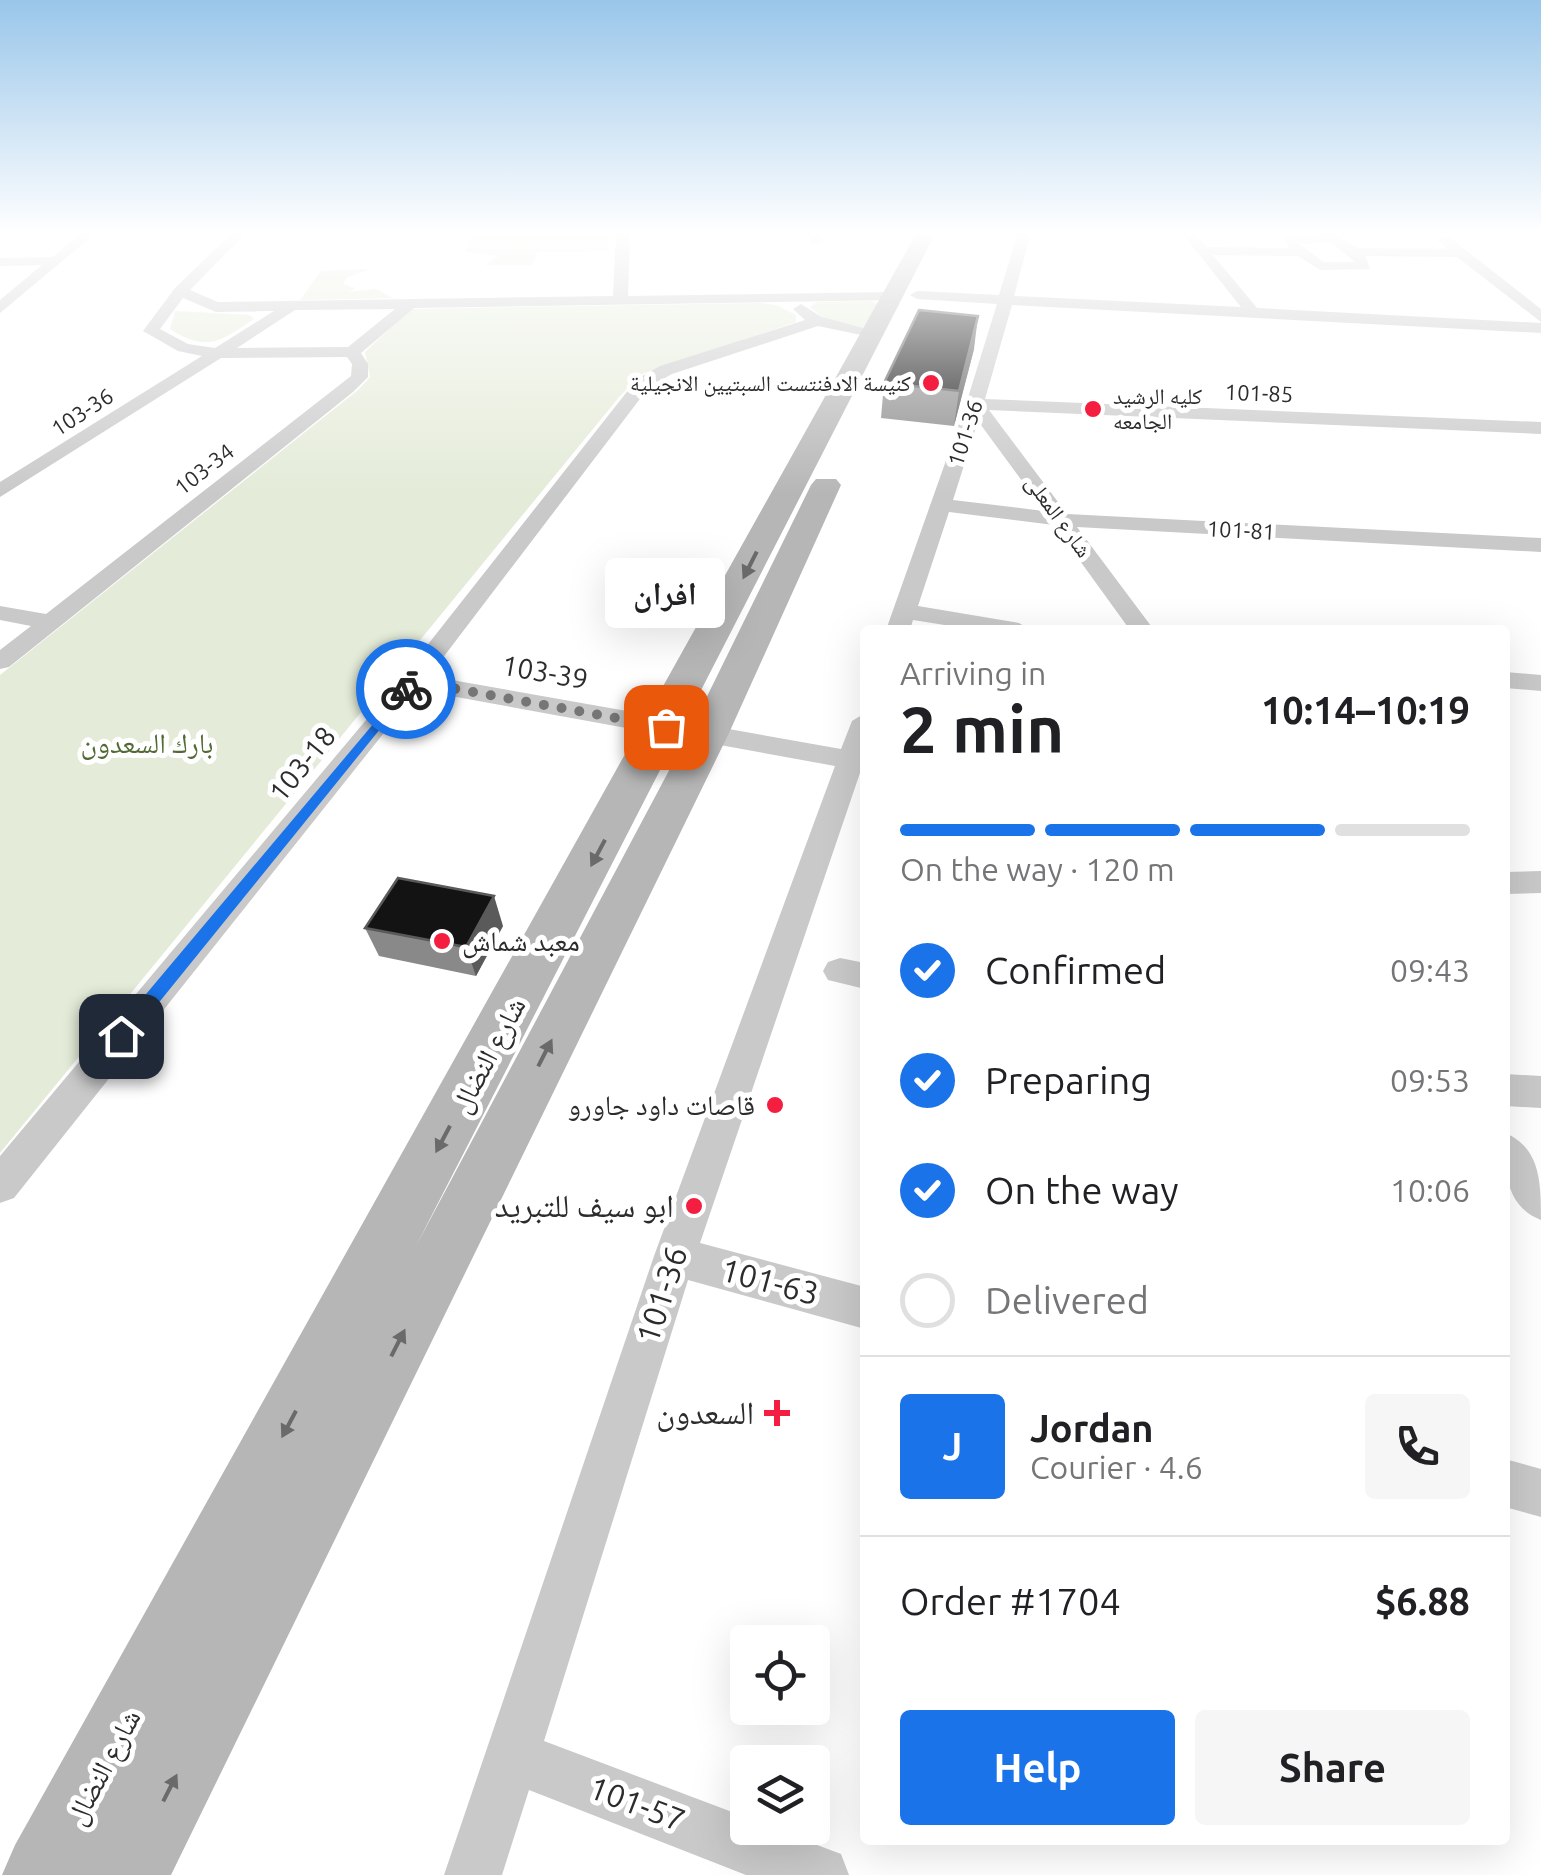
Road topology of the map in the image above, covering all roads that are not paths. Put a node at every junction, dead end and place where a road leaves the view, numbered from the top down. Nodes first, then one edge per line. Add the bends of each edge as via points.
1 (160, 320) edge
2 (270, 320) edge
3 (392, 320) edge
4 (826, 320) edge
5 (888, 320) edge
6 (999, 320) edge
7 (1378, 320) edge
8 (817, 321) joint
9 (1541, 328) edge
10 (352, 352) junction
11 (217, 353) junction
12 (975, 404) junction
13 (1541, 428) edge
14 (0, 492) edge
15 (942, 505) junction
16 (1064, 520) junction
17 (1541, 546) edge
18 (0, 613) edge
19 (901, 620) edge
20 (50, 622) junction
21 (960, 625) edge
22 (1138, 625) edge
23 (0, 662) edge
24 (1510, 680) edge
25 (412, 681) junction
26 (1541, 682) edge
27 (687, 730) junction
28 (860, 747) edge
29 (1541, 882) edge
30 (1510, 883) edge
31 (1510, 1090) edge
32 (1541, 1092) edge
33 (1510, 1157) edge
34 (0, 1185) edge
35 (1541, 1201) edge
36 (675, 1256) junction
37 (860, 1307) edge
38 (1510, 1484) edge
39 (1541, 1493) edge
40 (510, 1755) junction
41 (45, 1875) edge
42 (126, 1875) edge
43 (473, 1875) edge
44 (820, 1875) edge

1 - 11 street via 152,331 184,348
2 - 11 street, 103-36
3 - 10 street
4 - 8 street
5 - 27 main road, شارع النضال
6 - 12 street, 101-36
7 - 9 street
8 - 25 street, 103-18 via 643,382
10 - 11 street
10 - 20 street, 103-34 via 359,377 347,388
11 - 14 street, 103-36
12 - 13 street, 101-85
12 - 15 street, 101-36
12 - 16 street, شارع المعلى
15 - 16 street, 101-81
15 - 19 street, 101-36
16 - 17 street, 101-81
16 - 22 street, شارع المعلى
18 - 20 street
19 - 21 street
20 - 23 street, 103-34
24 - 26 street
25 - 27 street, 103-39
25 - 34 street, 103-18
27 - 28 street, 103-39
27 -> 41 main road, شارع النضال
42 -> 27 main road, شارع النضال
28 - 36 street, 101-36
29 - 30 street
31 - 32 street
33 - 35 street
36 - 37 street, 101-63
36 - 40 street, 101-36
38 - 39 street
40 - 43 street, 101-36
40 - 44 street, 101-57

